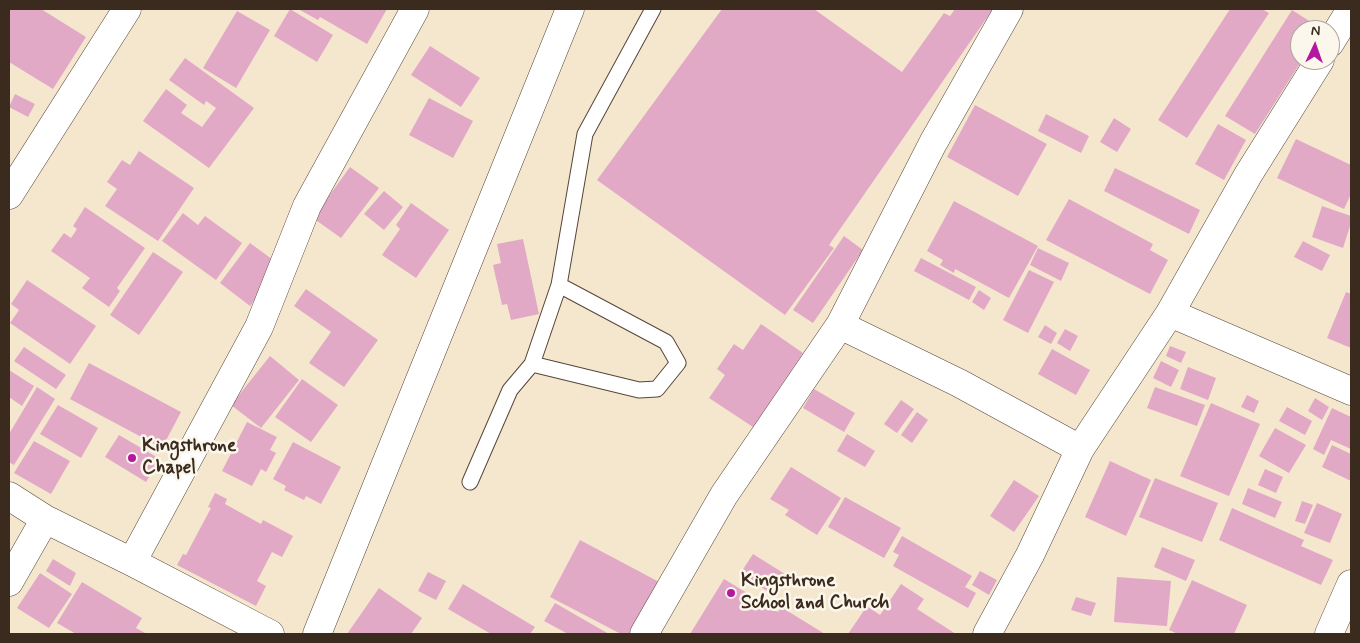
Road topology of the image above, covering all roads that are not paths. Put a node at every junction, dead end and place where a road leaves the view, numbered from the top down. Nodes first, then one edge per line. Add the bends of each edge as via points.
1 (127, 9) edge
2 (415, 9) edge
3 (570, 9) edge
4 (653, 9) edge
5 (1009, 9) edge
6 (1351, 9) edge
7 (1340, 27) edge
8 (1314, 70) edge
9 (9, 195) edge
10 (559, 285) junction
11 (1170, 313) junction
12 (840, 325) junction
13 (532, 364) junction
14 (1351, 391) edge
15 (1080, 449) junction
16 (470, 482) dead end
17 (9, 496) edge
18 (46, 519) junction
19 (132, 562) junction
20 (9, 582) edge
21 (1351, 584) edge
22 (270, 634) edge
23 (317, 634) edge
24 (644, 634) edge
25 (987, 634) edge
26 (1329, 634) edge

1 - 9 street
2 - 19 street via 307,206 259,326
3 - 23 street
4 - 10 lane via 584,134
5 - 12 street via 933,143
6 - 7 street
8 - 11 street via 1248,175
10 - 13 lane
10 - 13 lane via 666,342 678,363 658,389 639,390
11 - 14 street
11 - 15 street
12 - 15 street via 960,383
12 - 24 street via 724,495
13 - 16 lane via 510,390
15 - 25 street
17 - 18 street
18 - 19 street
18 - 20 street
19 - 22 street
21 - 26 street

